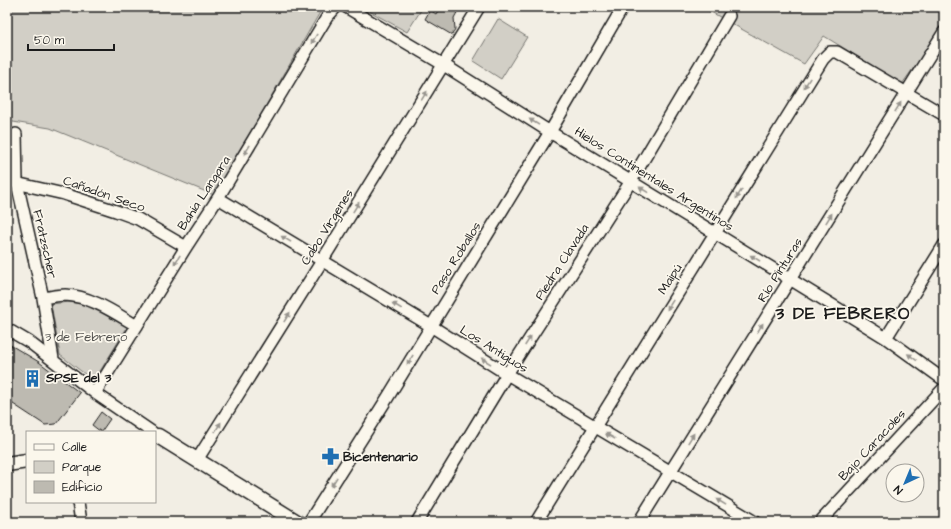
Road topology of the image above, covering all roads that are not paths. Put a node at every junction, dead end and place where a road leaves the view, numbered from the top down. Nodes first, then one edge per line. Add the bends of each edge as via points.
1 (336, 7) edge
2 (346, 7) edge
3 (479, 7) edge
4 (623, 7) edge
5 (729, 16) dead end
6 (944, 32) edge
7 (444, 65) junction
8 (907, 92) junction
9 (944, 115) edge
10 (550, 132) junction
11 (16, 134) dead end
12 (631, 181) junction
13 (12, 182) edge
14 (218, 198) junction
15 (715, 233) junction
16 (944, 245) edge
17 (186, 247) junction
18 (322, 261) junction
19 (791, 279) junction
20 (43, 298) junction
21 (137, 326) junction
22 (431, 326) junction
23 (7, 329) edge
24 (886, 338) junction
25 (53, 360) junction
26 (507, 374) junction
27 (944, 380) edge
28 (944, 388) edge
29 (95, 393) junction
30 (595, 427) junction
31 (149, 431) edge
32 (156, 436) edge
33 (197, 460) junction
34 (26, 461) edge
35 (7, 464) edge
36 (671, 472) junction
37 (78, 503) edge
38 (293, 521) edge
39 (81, 522) edge
40 (309, 522) edge
41 (417, 522) edge
42 (536, 522) edge
43 (639, 522) edge
44 (755, 522) edge
45 (820, 522) edge

1 -> 14 street, Bahía Langara via 327,17
2 - 7 street, Hielos Continentales Argentinos
3 - 7 street, Cabo Virgenes
4 - 10 street, Paso Roballos
5 - 12 street, Piedra Clavada
6 - 8 street, Río Pinturas
10 -> 7 street, Hielos Continentales Argentinos
18 -> 7 street, Cabo Virgenes
8 - 9 street
8 -> 15 street, Maipú via 837,52 830,52 823,59
19 -> 8 street, Río Pinturas
10 - 12 street, Hielos Continentales Argentinos
10 - 22 street, Paso Roballos
11 - 13 street, Fratzscher
15 -> 12 street, Hielos Continentales Argentinos
26 -> 12 street, Piedra Clavada
13 - 17 street, Cañadón Seco via 116,210 138,219
13 - 20 street, Fratzscher
14 - 17 street, Bahía Langara
18 -> 14 street, Los Antiguos
19 -> 15 street, Hielos Continentales Argentinos
15 -> 30 street, Maipú
16 - 24 street
17 -> 21 street, Bahía Langara
22 -> 18 street, Los Antiguos
33 -> 18 street, Cabo Virgenes
19 - 24 street, Hielos Continentales Argentinos
36 -> 19 street, Río Pinturas
20 - 21 street via 64,295 88,300
20 - 25 street, Fratzscher
21 - 29 street, Bahía Langara
26 -> 22 street, Los Antiguos
22 -> 40 street, Paso Roballos
23 - 25 street
27 -> 24 street, Hielos Continentales Argentinos
25 - 29 street
26 - 30 street, Los Antiguos
26 - 41 street, Piedra Clavada
28 - 45 street, Bajo Caracoles
29 - 31 street
36 -> 30 street, Los Antiguos
30 - 42 street, Maipú
32 - 33 street
33 - 38 street
34 - 35 street
36 - 43 street, Río Pinturas
44 -> 36 street, Los Antiguos
37 - 39 street

